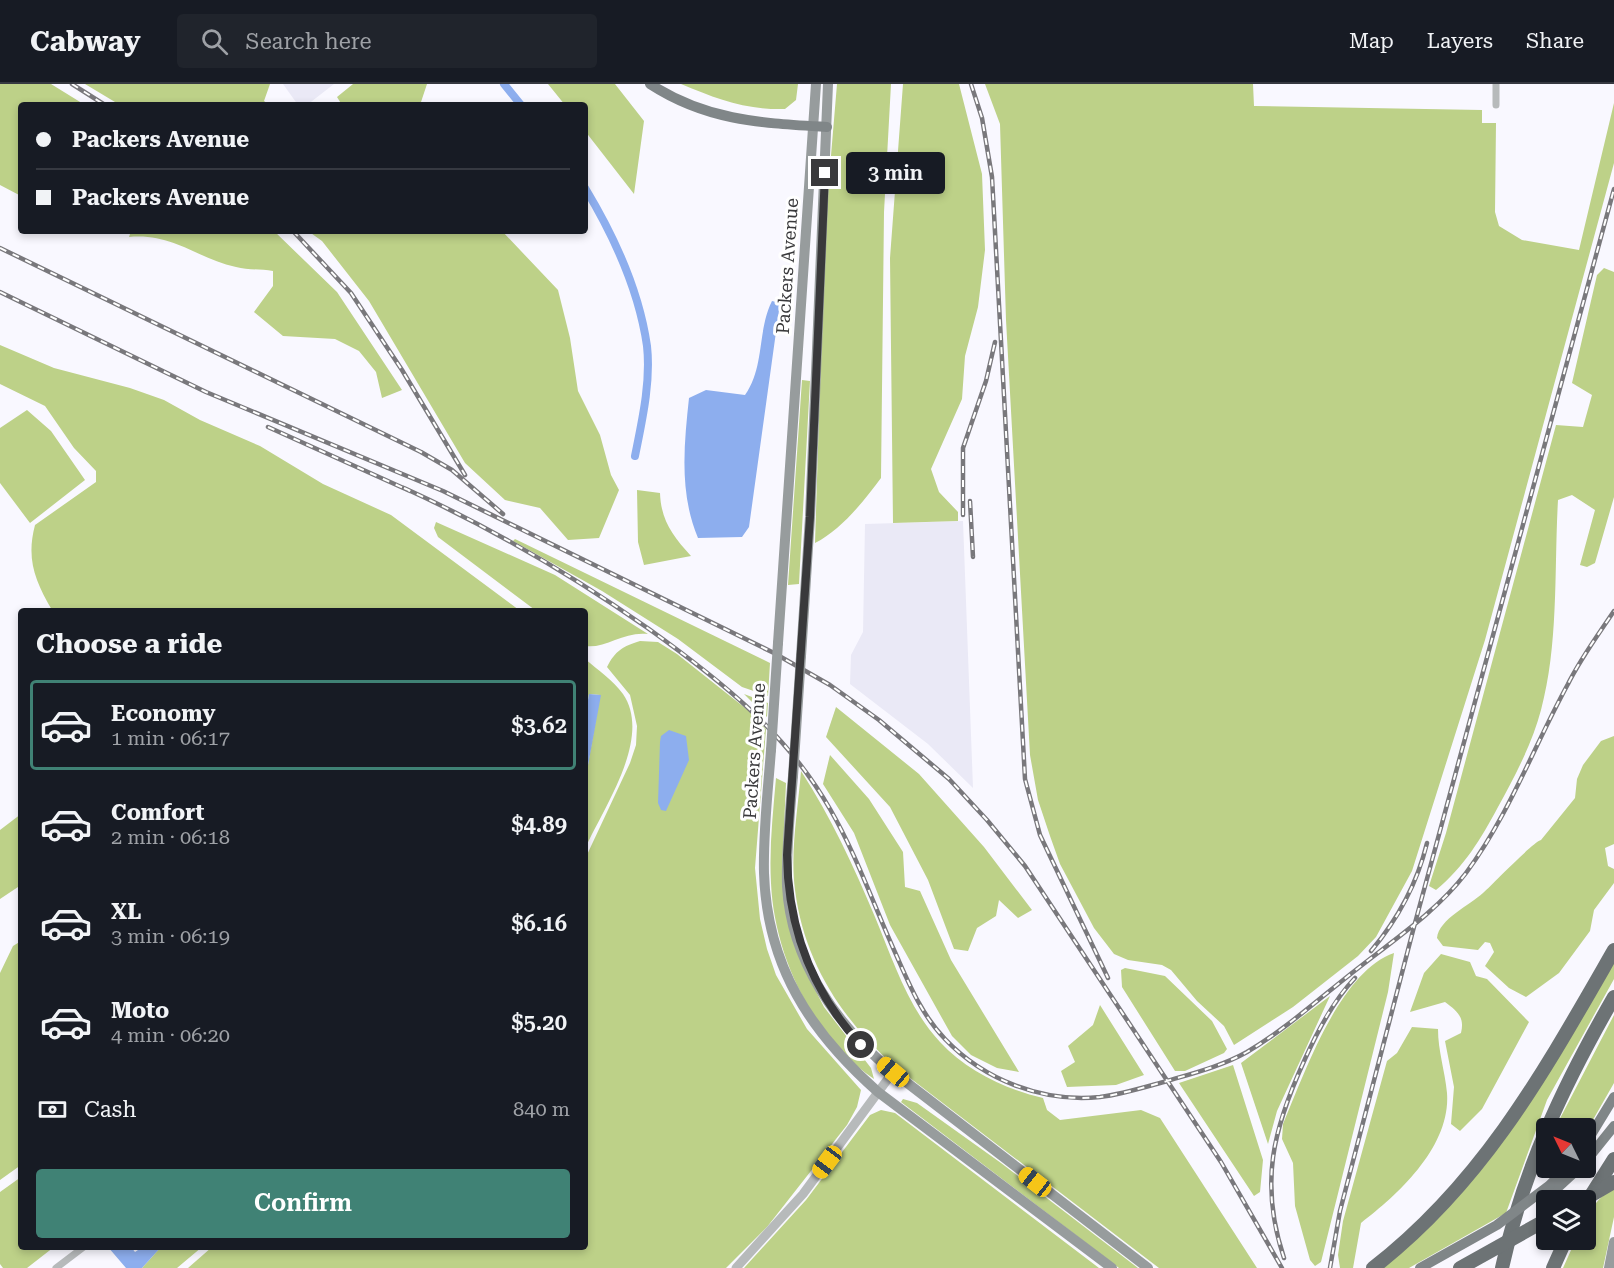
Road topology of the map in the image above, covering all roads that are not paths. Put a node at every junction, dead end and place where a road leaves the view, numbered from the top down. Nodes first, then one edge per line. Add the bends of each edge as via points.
1 (650, 84) edge
2 (816, 84) edge
3 (828, 84) edge
4 (1496, 84) edge
5 (1496, 105) dead end
6 (813, 126) junction
7 (827, 127) junction
8 (1614, 950) edge
9 (1614, 997) edge
10 (893, 1072) junction
11 (878, 1092) junction
12 (1614, 1097) edge
13 (1614, 1126) edge
14 (1596, 1127) edge
15 (1596, 1148) edge
16 (1614, 1159) edge
17 (1559, 1178) edge
18 (1565, 1178) edge
19 (1614, 1182) edge
20 (1552, 1188) junction
21 (1595, 1190) edge
22 (1596, 1192) edge
23 (1536, 1226) edge
24 (1614, 1242) edge
25 (80, 1250) edge
26 (56, 1268) edge
27 (736, 1268) edge
28 (1112, 1268) edge
29 (1148, 1268) edge
30 (1373, 1268) edge
31 (1420, 1268) edge
32 (1435, 1268) edge
33 (1460, 1268) edge
34 (1502, 1268) edge
35 (1609, 1268) edge

1 - 6 main road via 685,104 716,115
2 - 6 main road, Packers Avenue
3 - 7 main road, Packers Avenue
4 - 5 street
6 - 7 main road
6 - 11 main road, Packers Avenue, bridge via 764,872 770,925 780,958 812,1022 843,1061
7 - 10 main road, Packers Avenue, bridge via 788,889 801,948 832,1011 861,1045
8 - 30 highway via 1542,1076 1497,1142 1462,1185
9 - 34 highway via 1571,1074 1534,1153
10 - 11 street
10 - 29 main road, Packers Avenue
11 - 27 street via 803,1194
11 - 28 main road, Packers Avenue
12 - 14 main road
13 - 15 main road
16 - 21 highway
17 - 20 main road
18 - 20 main road
19 - 22 highway, bridge
20 - 31 main road, bridge
20 - 32 main road via 1508,1226
23 - 33 highway, bridge
24 - 35 main road
25 - 26 street

